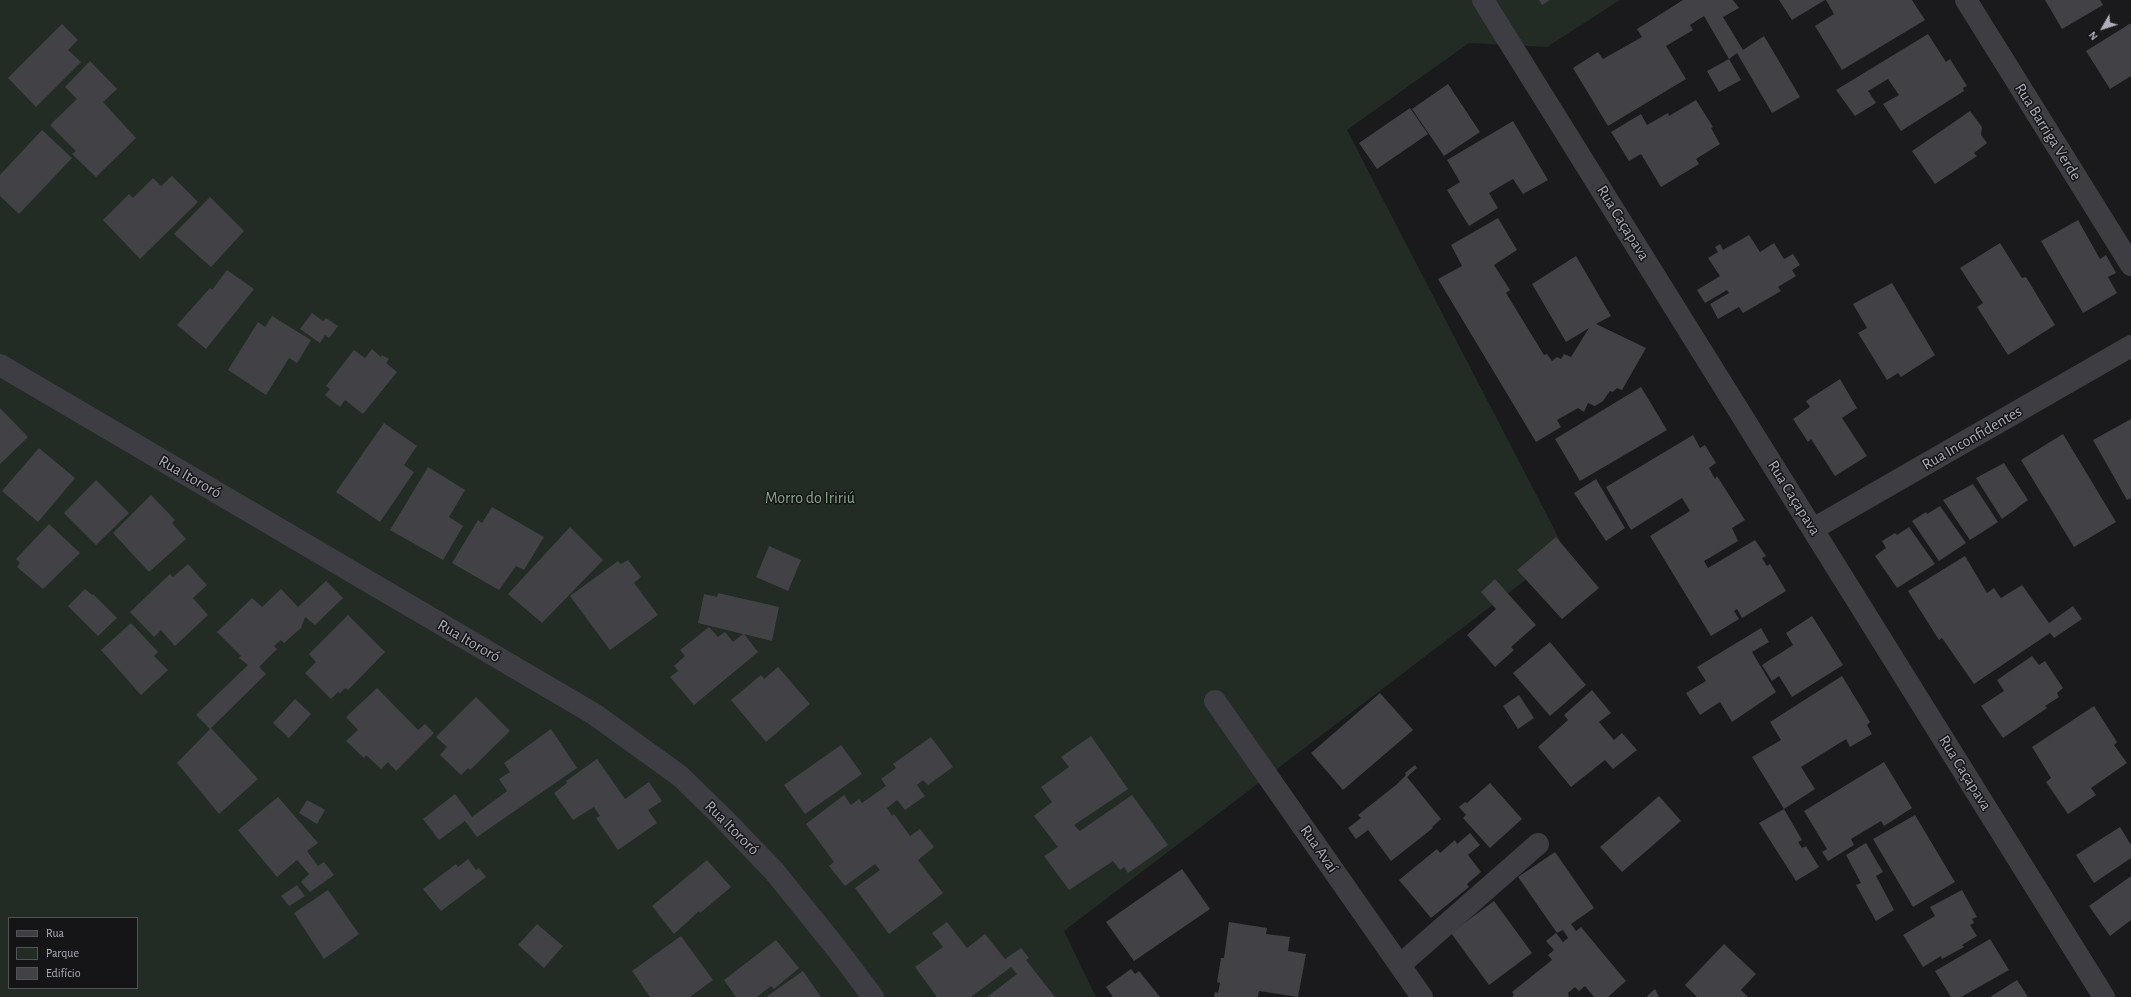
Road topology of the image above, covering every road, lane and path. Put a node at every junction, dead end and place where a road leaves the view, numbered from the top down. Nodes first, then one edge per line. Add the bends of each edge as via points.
1 (1483, 0) edge
2 (1966, 0) edge
3 (2131, 265) edge
4 (2131, 346) edge
5 (0, 365) edge
6 (1813, 529) junction
7 (1215, 701) dead end
8 (1538, 844) dead end
9 (1400, 965) junction
10 (873, 997) edge
11 (1422, 997) edge
12 (2104, 997) edge

1 - 6 street, Rua Caçapava
2 - 3 street, Rua Barriga Verde
4 - 6 street, Rua Inconfidentes
5 - 10 street, Rua Itororó via 600,719 680,776 774,871 838,949
6 - 12 street, Rua Caçapava
7 - 9 street, Rua Avaí
8 - 9 street
9 - 11 street, Rua Avaí

